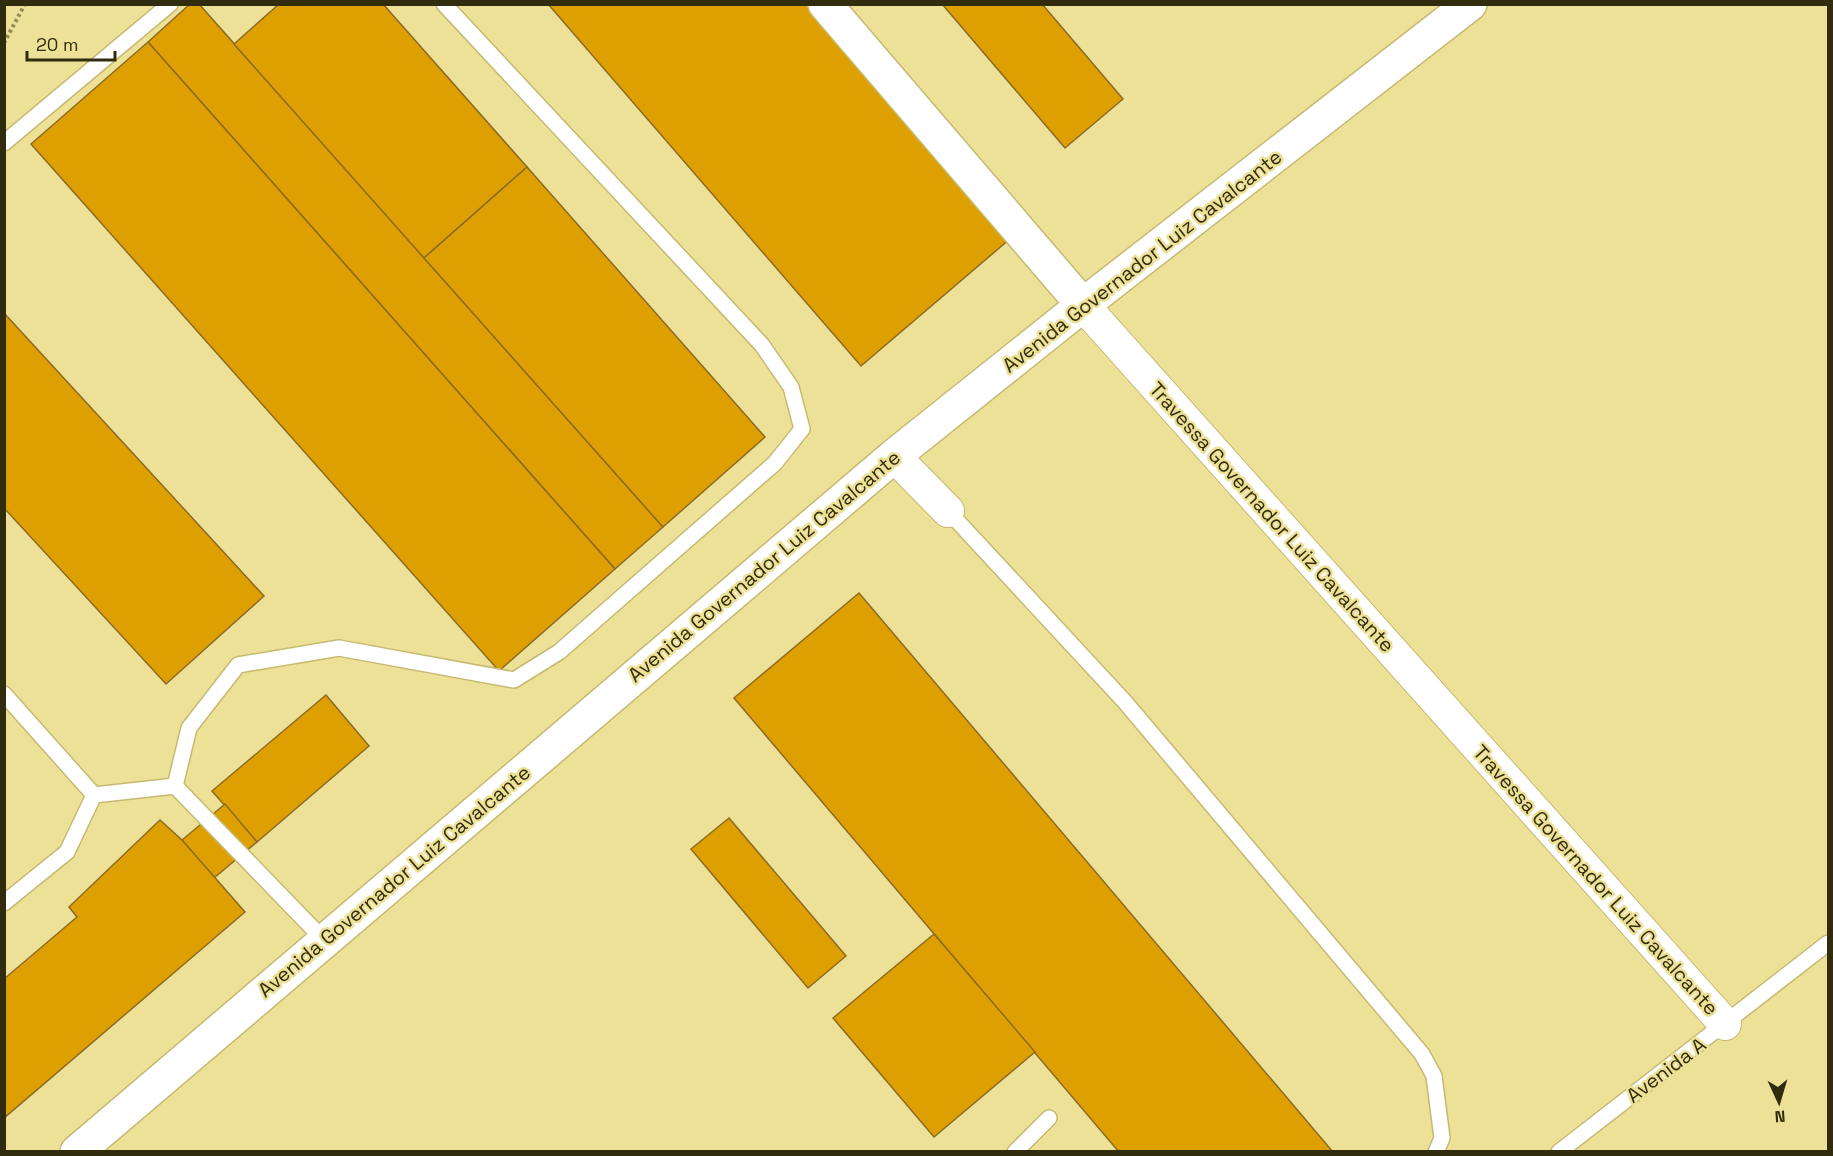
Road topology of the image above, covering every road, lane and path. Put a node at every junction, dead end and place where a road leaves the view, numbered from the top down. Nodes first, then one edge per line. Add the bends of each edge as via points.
1 (25, 4) edge
2 (170, 4) edge
3 (444, 4) edge
4 (825, 4) edge
5 (1470, 4) edge
6 (4, 43) edge
7 (4, 143) edge
8 (1083, 305) junction
9 (894, 456) junction
10 (948, 511) joint
11 (4, 694) edge
12 (175, 786) junction
13 (94, 795) junction
14 (4, 903) edge
15 (324, 940) junction
16 (1828, 943) edge
17 (1725, 1024) junction
18 (1048, 1118) dead end
19 (77, 1152) edge
20 (1015, 1152) edge
21 (1436, 1152) edge
22 (1559, 1152) edge

1 - 6 path
2 - 7 lane
3 - 12 lane via 762,345 791,387 802,429 776,463 595,621 559,652 514,680 339,648 238,665 189,728
4 - 8 street, Travessa Governador Luiz Cavalcante
5 - 8 street, Avenida Governador Luiz Cavalcante
8 - 9 street, Avenida Governador Luiz Cavalcante
8 - 17 street, Travessa Governador Luiz Cavalcante
9 - 10 street
9 - 15 street, Avenida Governador Luiz Cavalcante
10 - 21 lane via 1125,702 1422,1054 1434,1076 1442,1138
11 - 13 lane
12 - 13 lane
12 - 15 lane
13 - 14 lane via 67,852
15 - 19 street, Avenida Governador Luiz Cavalcante
16 - 17 lane, Avenida A
17 - 22 lane, Avenida A
18 - 20 lane

